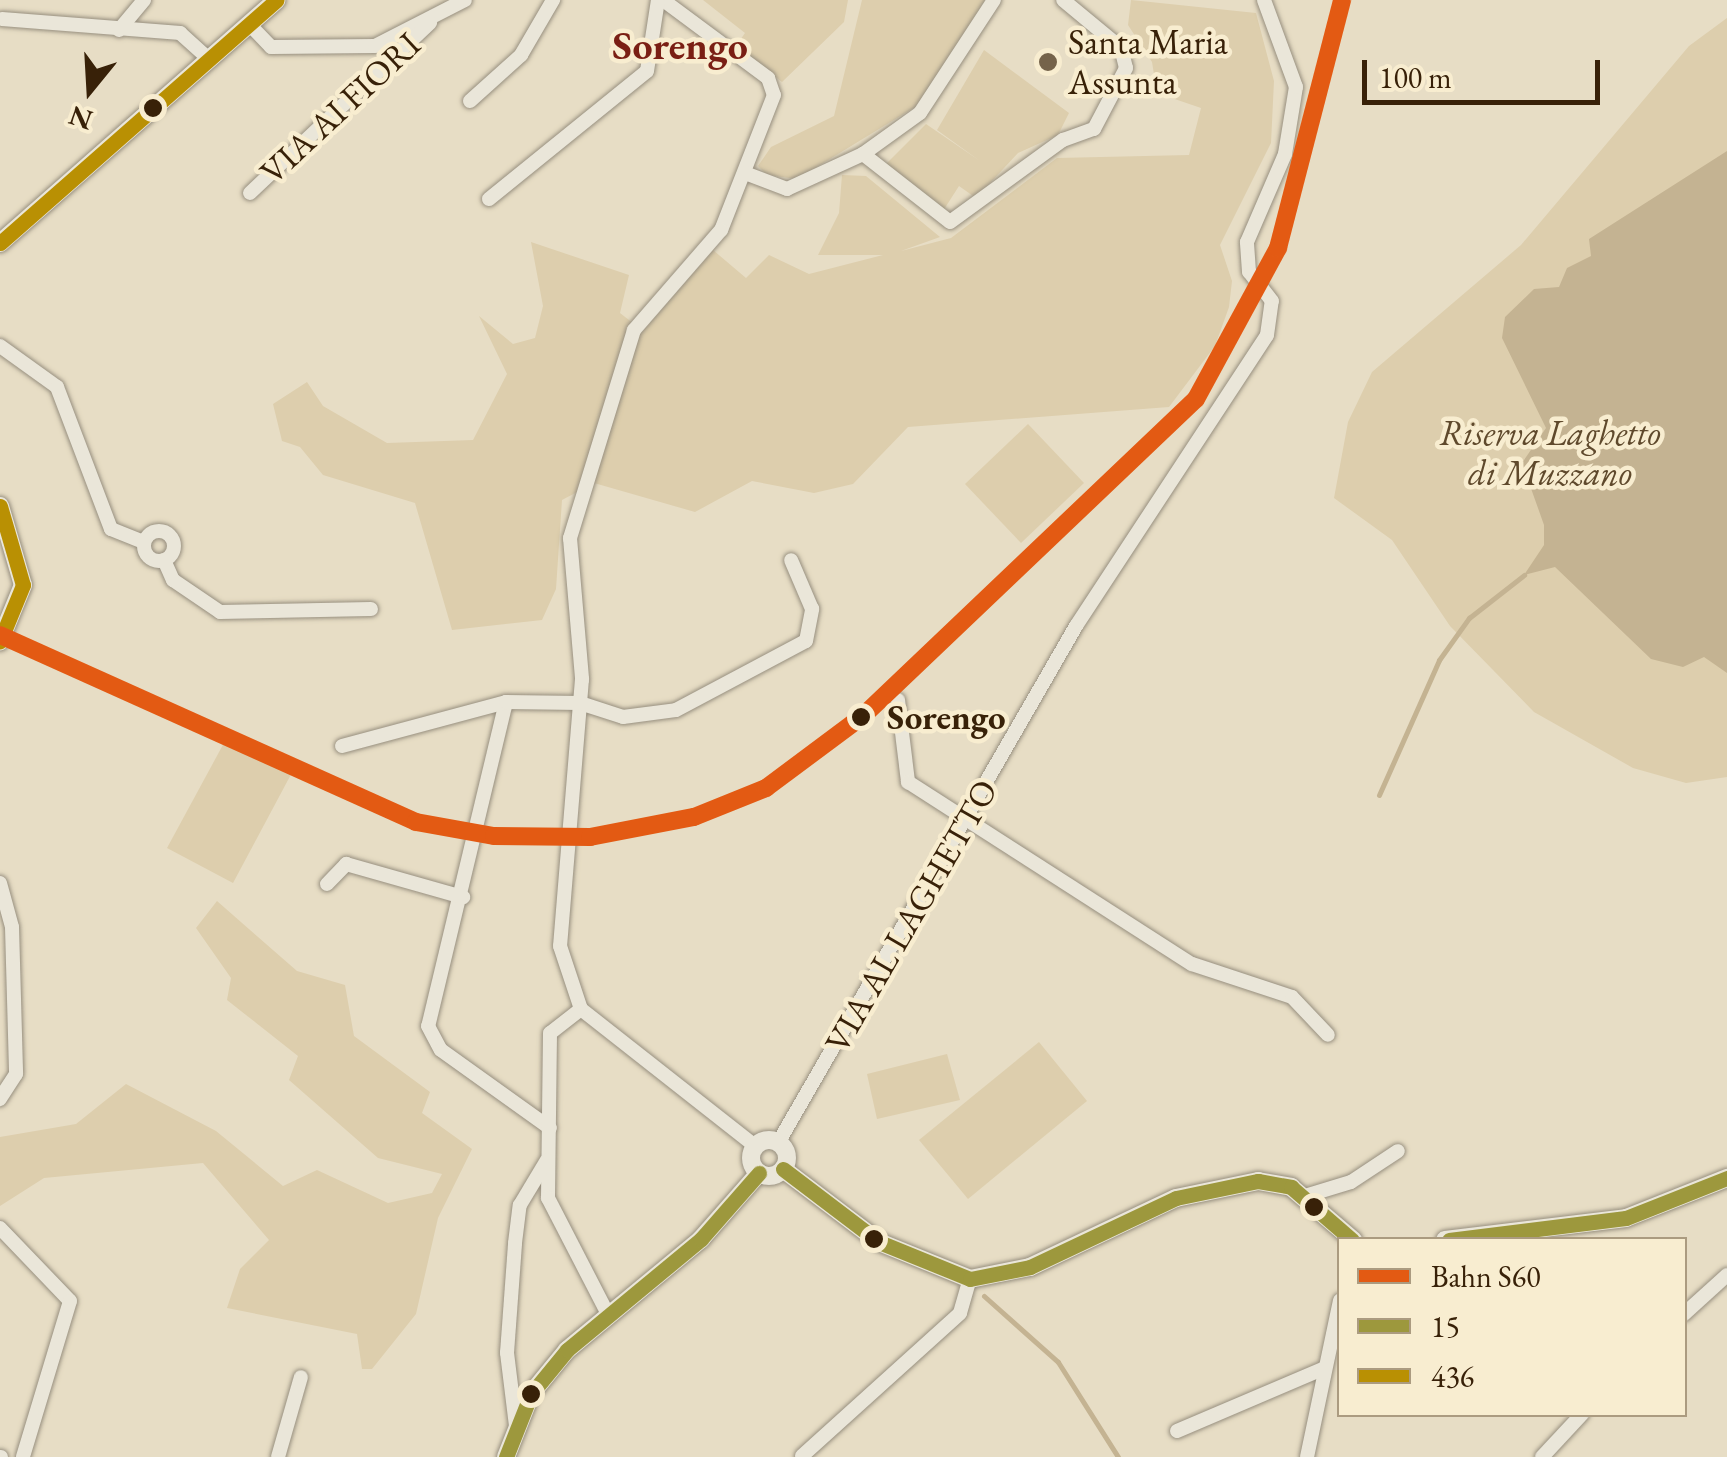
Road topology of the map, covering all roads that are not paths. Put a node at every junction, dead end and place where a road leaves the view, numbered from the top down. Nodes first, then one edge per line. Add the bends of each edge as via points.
1 (144, 0) edge
2 (277, 0) edge
3 (465, 0) edge
4 (553, 0) edge
5 (661, 0) edge
6 (994, 0) edge
7 (1063, 0) edge
8 (1264, 0) edge
9 (1, 18) edge
10 (430, 23) junction
11 (249, 24) junction
12 (119, 30) junction
13 (209, 59) junction
14 (470, 101) dead end
15 (863, 154) junction
16 (745, 173) junction
17 (250, 193) dead end
18 (489, 199) dead end
19 (0, 243) edge
20 (0, 346) edge
21 (0, 506) edge
22 (144, 542) junction
23 (164, 560) junction
24 (791, 560) dead end
25 (371, 609) dead end
26 (0, 641) edge
27 (898, 700) dead end
28 (506, 702) junction
29 (580, 703) junction
30 (342, 746) dead end
31 (972, 814) junction
32 (0, 883) edge
33 (326, 884) dead end
34 (463, 897) junction
35 (580, 1009) junction
36 (1328, 1035) dead end
37 (0, 1099) edge
38 (550, 1128) junction
39 (778, 1143) junction
40 (755, 1146) junction
41 (1398, 1151) dead end
42 (548, 1159) junction
43 (782, 1170) junction
44 (759, 1173) junction
45 (1727, 1178) edge
46 (1305, 1196) junction
47 (0, 1228) edge
48 (1350, 1237) edge
49 (1470, 1237) edge
50 (1727, 1275) edge
51 (970, 1278) junction
52 (1687, 1311) edge
53 (608, 1314) junction
54 (1337, 1314) edge
55 (1325, 1368) junction
56 (301, 1377) dead end
57 (1579, 1417) edge
58 (516, 1426) junction
59 (1177, 1430) dead end
60 (802, 1456) edge
61 (23, 1457) edge
62 (278, 1457) edge
63 (506, 1457) edge
64 (1307, 1457) edge
65 (1542, 1457) edge

1 - 12 street
2 - 11 street
3 - 10 street
4 - 14 street via 521,55
5 - 16 street via 773,84
5 - 18 street via 647,72
6 - 15 street via 920,114
7 - 15 street via 1121,48 1126,68 1094,129 1063,140 950,222
8 - 31 street, VIA AL LAGHETTO via 1296,69 1285,154 1246,260 1274,318 1076,626
9 - 12 street
10 - 11 street via 374,46 309,49 271,47
10 - 17 street, VIA AI FIORI
11 - 13 street
12 - 13 street via 191,36
13 - 19 street
15 - 16 street via 787,189
16 - 29 street via 721,230 627,346 570,538
20 - 22 street via 57,388 110,529
21 - 26 street via 23,584
22 - 23 street via 150,558
22 - 23 street via 154,532 168,534 174,547
23 - 25 street via 173,580 220,612
24 - 29 street via 814,620 796,651 648,717
27 - 31 street via 902,776
28 - 29 street
28 - 30 street
28 - 34 street
29 - 35 street via 560,946
31 - 36 street via 1192,964 1292,997
31 - 39 street, VIA AL LAGHETTO
32 - 37 street via 12,926 16,1074
33 - 34 street via 346,864
34 - 38 street via 431,1039
35 - 38 street via 550,1033
35 - 40 street
38 - 42 street
39 - 40 street
39 - 43 street
40 - 44 street
41 - 46 street via 1351,1182
42 - 53 street via 555,1224
42 - 58 street via 520,1205 511,1278 508,1394
43 - 44 street
43 - 51 street via 878,1242
44 - 53 street via 700,1239
45 - 49 street via 1626,1218
46 - 48 street
46 - 51 street via 1275,1182 1206,1189 1030,1267
47 - 61 street via 70,1301
50 - 52 street
51 - 60 street via 960,1313
53 - 58 street via 546,1374
54 - 55 street
55 - 59 street
55 - 64 street
56 - 62 street
57 - 65 street
58 - 63 street

